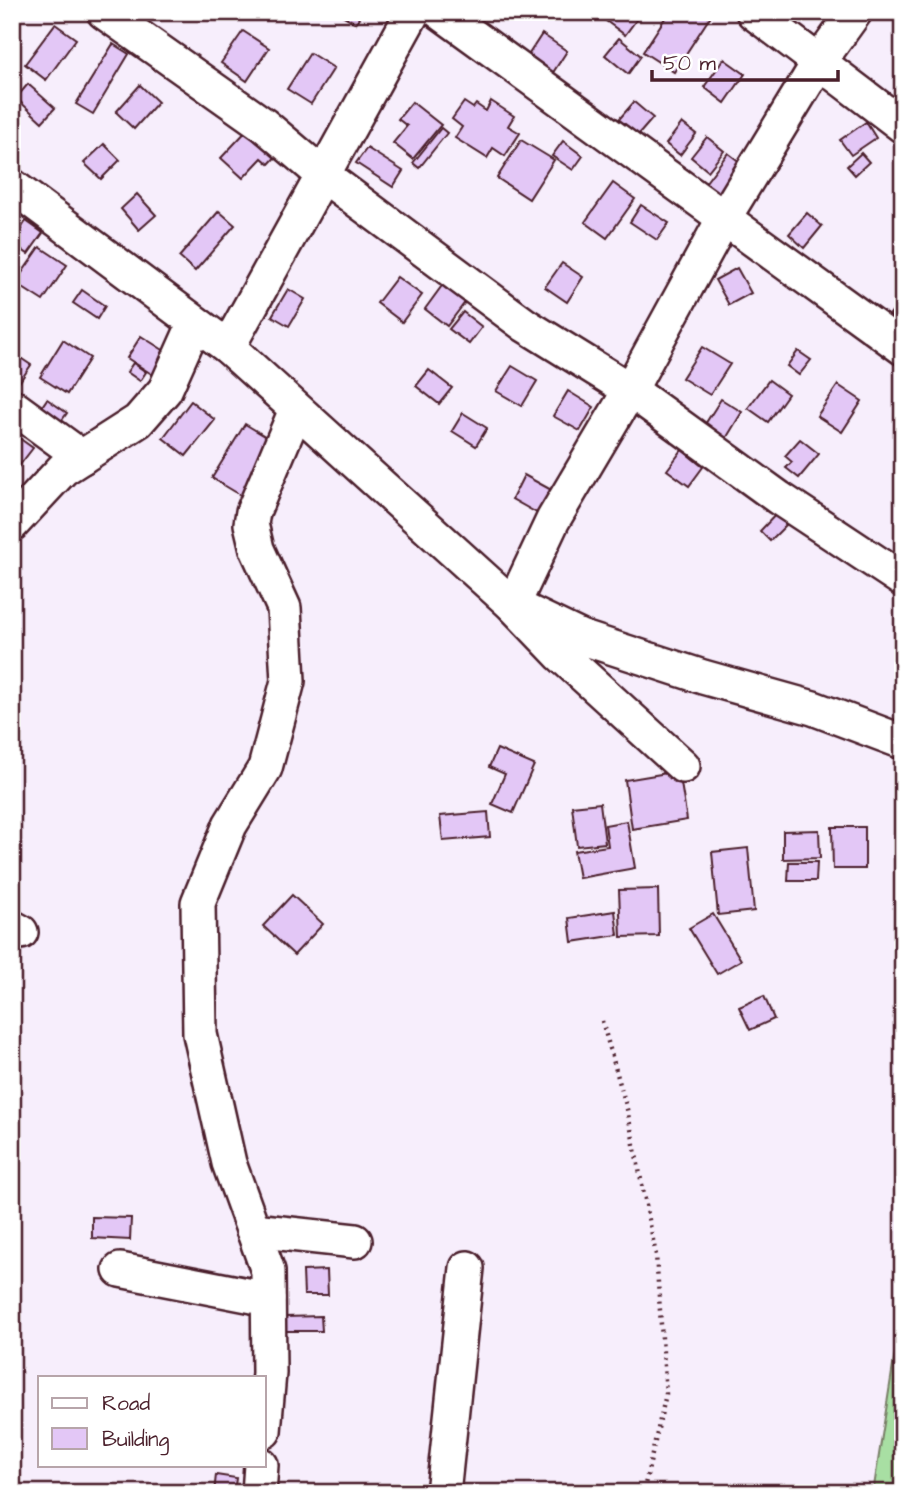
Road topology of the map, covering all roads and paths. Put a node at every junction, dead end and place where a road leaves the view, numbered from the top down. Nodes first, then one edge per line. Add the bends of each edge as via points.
1 (104, 12) edge
2 (413, 12) edge
3 (440, 12) edge
4 (753, 12) edge
5 (855, 12) edge
6 (819, 62) junction
7 (903, 126) edge
8 (323, 175) junction
9 (12, 186) edge
10 (724, 218) junction
11 (195, 323) junction
12 (228, 347) junction
13 (903, 348) edge
14 (630, 390) junction
15 (12, 406) edge
16 (296, 410) junction
17 (82, 457) junction
18 (16, 512) edge
19 (903, 580) edge
20 (513, 605) junction
21 (903, 742) edge
22 (682, 765) dead end
23 (602, 1021) dead end
24 (253, 1230) junction
25 (355, 1241) dead end
26 (467, 1268) dead end
27 (120, 1270) dead end
28 (268, 1299) junction
29 (266, 1408) edge
30 (261, 1466) edge
31 (259, 1493) edge
32 (443, 1493) edge
33 (643, 1493) edge

1 - 8 street via 264,125
2 - 8 street
3 - 10 street
4 - 6 street
5 - 6 street
6 - 7 street
6 - 10 street
8 - 12 street
8 - 14 street via 525,325
9 - 11 street
10 - 13 street
10 - 14 street
11 - 12 street
11 - 17 street via 156,401 138,421
12 - 16 street
14 - 19 street via 779,498
14 - 20 street via 553,520
15 - 17 street
16 - 20 street
16 - 24 street via 251,524 284,608 288,681 265,768 230,825 198,903 200,1034 229,1163
17 - 18 street
20 - 21 street via 580,636 813,708
20 - 22 street
23 - 33 path via 627,1109 656,1255 666,1394
24 - 25 street
24 - 28 street via 268,1271
26 - 32 street
27 - 28 street
28 - 29 street
30 - 31 street

